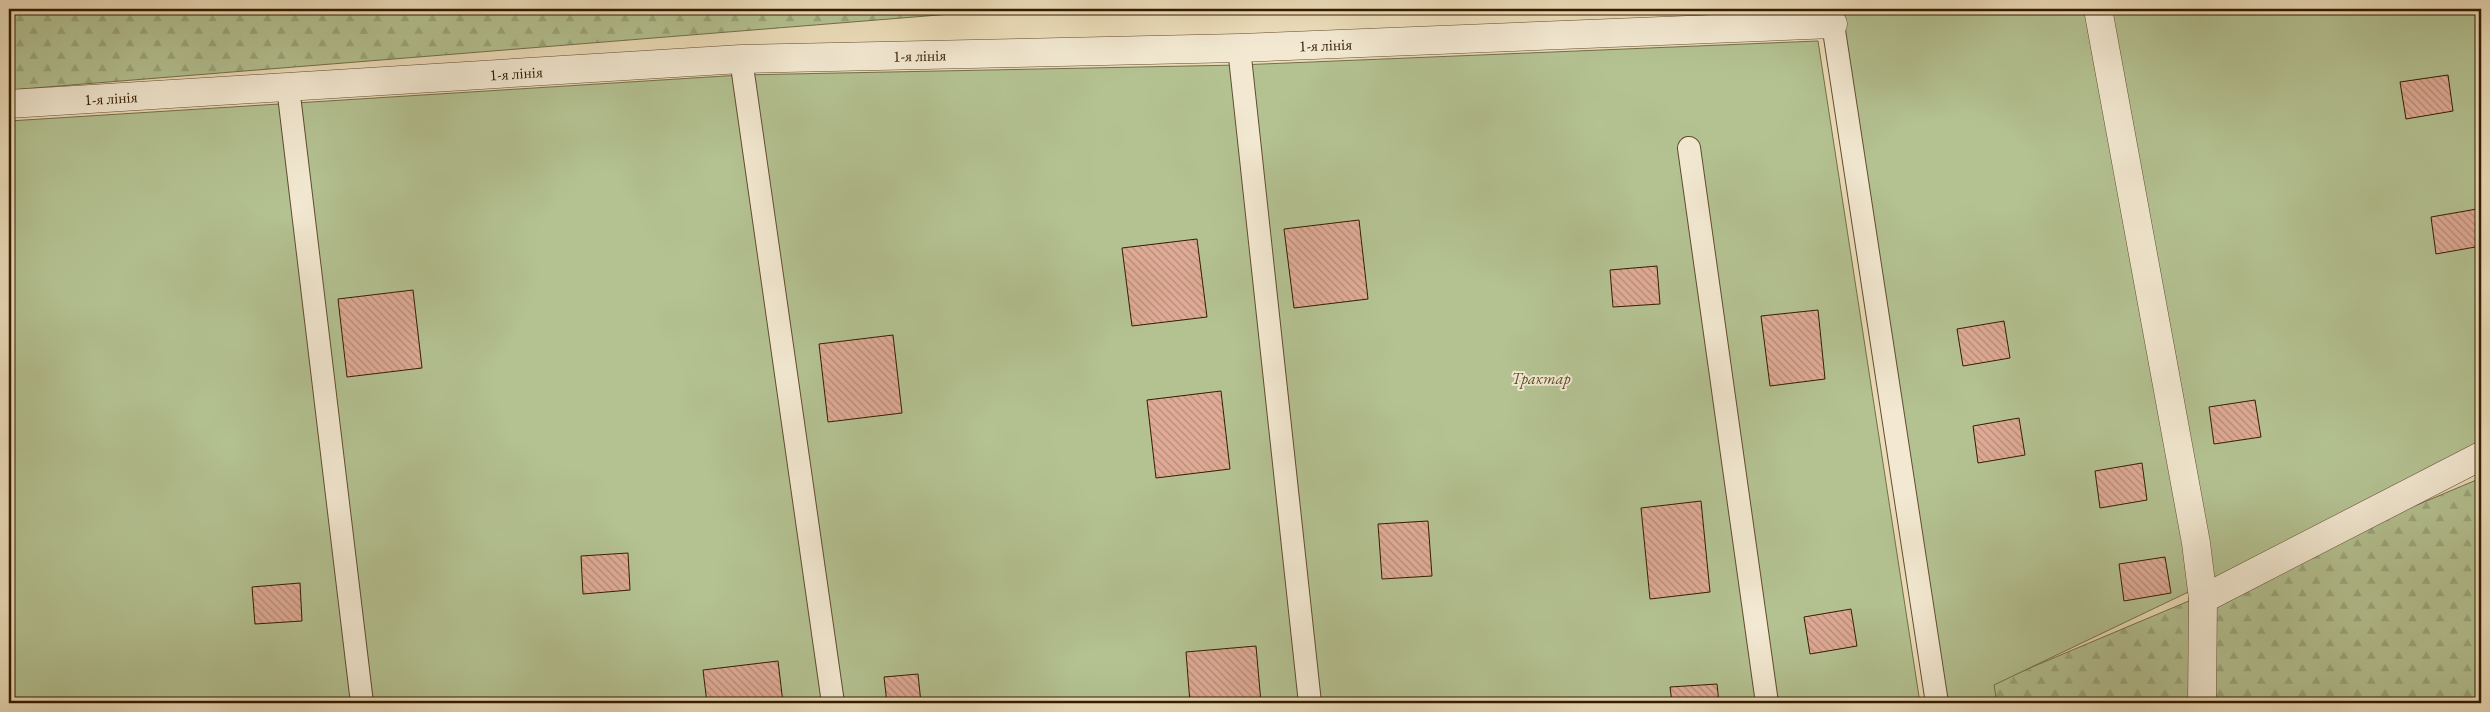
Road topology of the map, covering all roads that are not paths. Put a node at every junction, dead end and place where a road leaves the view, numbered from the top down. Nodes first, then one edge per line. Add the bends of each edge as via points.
1 (2098, 9) edge
2 (1833, 24) joint
3 (1239, 48) junction
4 (741, 59) junction
5 (288, 86) junction
6 (9, 104) edge
7 (1689, 148) dead end
8 (2481, 456) edge
9 (2203, 599) junction
10 (362, 703) edge
11 (833, 703) edge
12 (1310, 703) edge
13 (1767, 703) edge
14 (1937, 703) edge
15 (2202, 703) edge

1 - 9 street via 2196,543
2 - 3 street, 1-я лінія
2 - 14 lane
3 - 4 street, 1-я лінія
3 - 12 lane
4 - 5 street, 1-я лінія
4 - 11 lane
5 - 6 street, 1-я лінія
5 - 10 lane
7 - 13 lane
8 - 9 street
9 - 15 street

